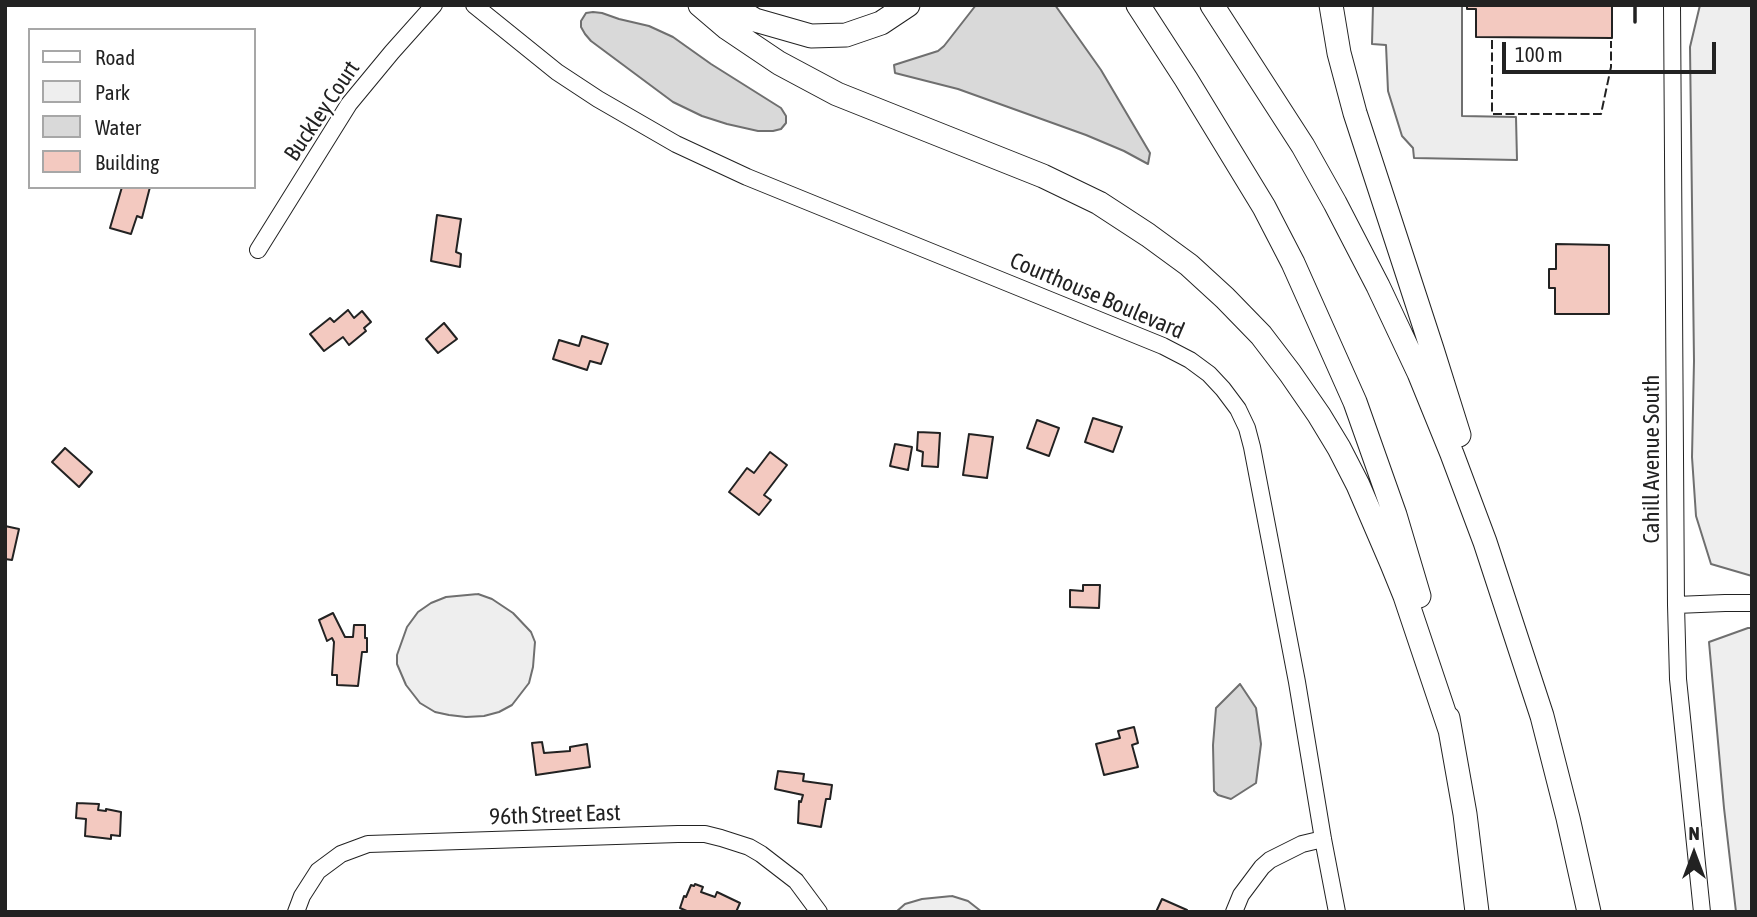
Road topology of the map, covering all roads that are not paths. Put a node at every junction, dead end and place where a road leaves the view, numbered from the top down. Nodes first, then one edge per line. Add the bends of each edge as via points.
1 (434, 5) edge
2 (474, 5) edge
3 (700, 5) edge
4 (730, 5) edge
5 (908, 5) edge
6 (1138, 5) edge
7 (1212, 5) edge
8 (1331, 5) edge
9 (1672, 5) edge
10 (258, 250) dead end
11 (1752, 603) edge
12 (1676, 605) junction
13 (1509, 613) junction
14 (1450, 730) junction
15 (1323, 839) junction
16 (296, 912) edge
17 (819, 912) edge
18 (1234, 912) edge
19 (1337, 912) edge
20 (1477, 912) edge
21 (1588, 912) edge
22 (1702, 912) edge

1 - 10 street, Buckley Court via 349,104
2 - 15 street, Courthouse Boulevard via 557,72 676,144 757,182 1163,346 1209,374 1238,409 1252,447
3 - 14 highway via 727,29 837,94 1099,203 1189,265 1224,298 1290,373 1352,472 1405,596
4 - 5 highway via 755,20 811,36 846,35 881,23
6 - 14 highway via 1264,207 1346,381 1395,515
7 - 13 highway via 1303,146 1378,286 1452,454
8 - 13 highway via 1354,113 1441,376
9 - 12 street, Cahill Avenue South
11 - 12 street
12 - 22 street, Cahill Avenue South via 1678,679
13 - 21 highway via 1542,716
14 - 20 highway
15 - 18 street via 1270,860 1241,895
15 - 19 street, Courthouse Boulevard
16 - 17 street, 96th Street East via 318,871 341,854 368,844 691,834 721,838 761,854 796,881

